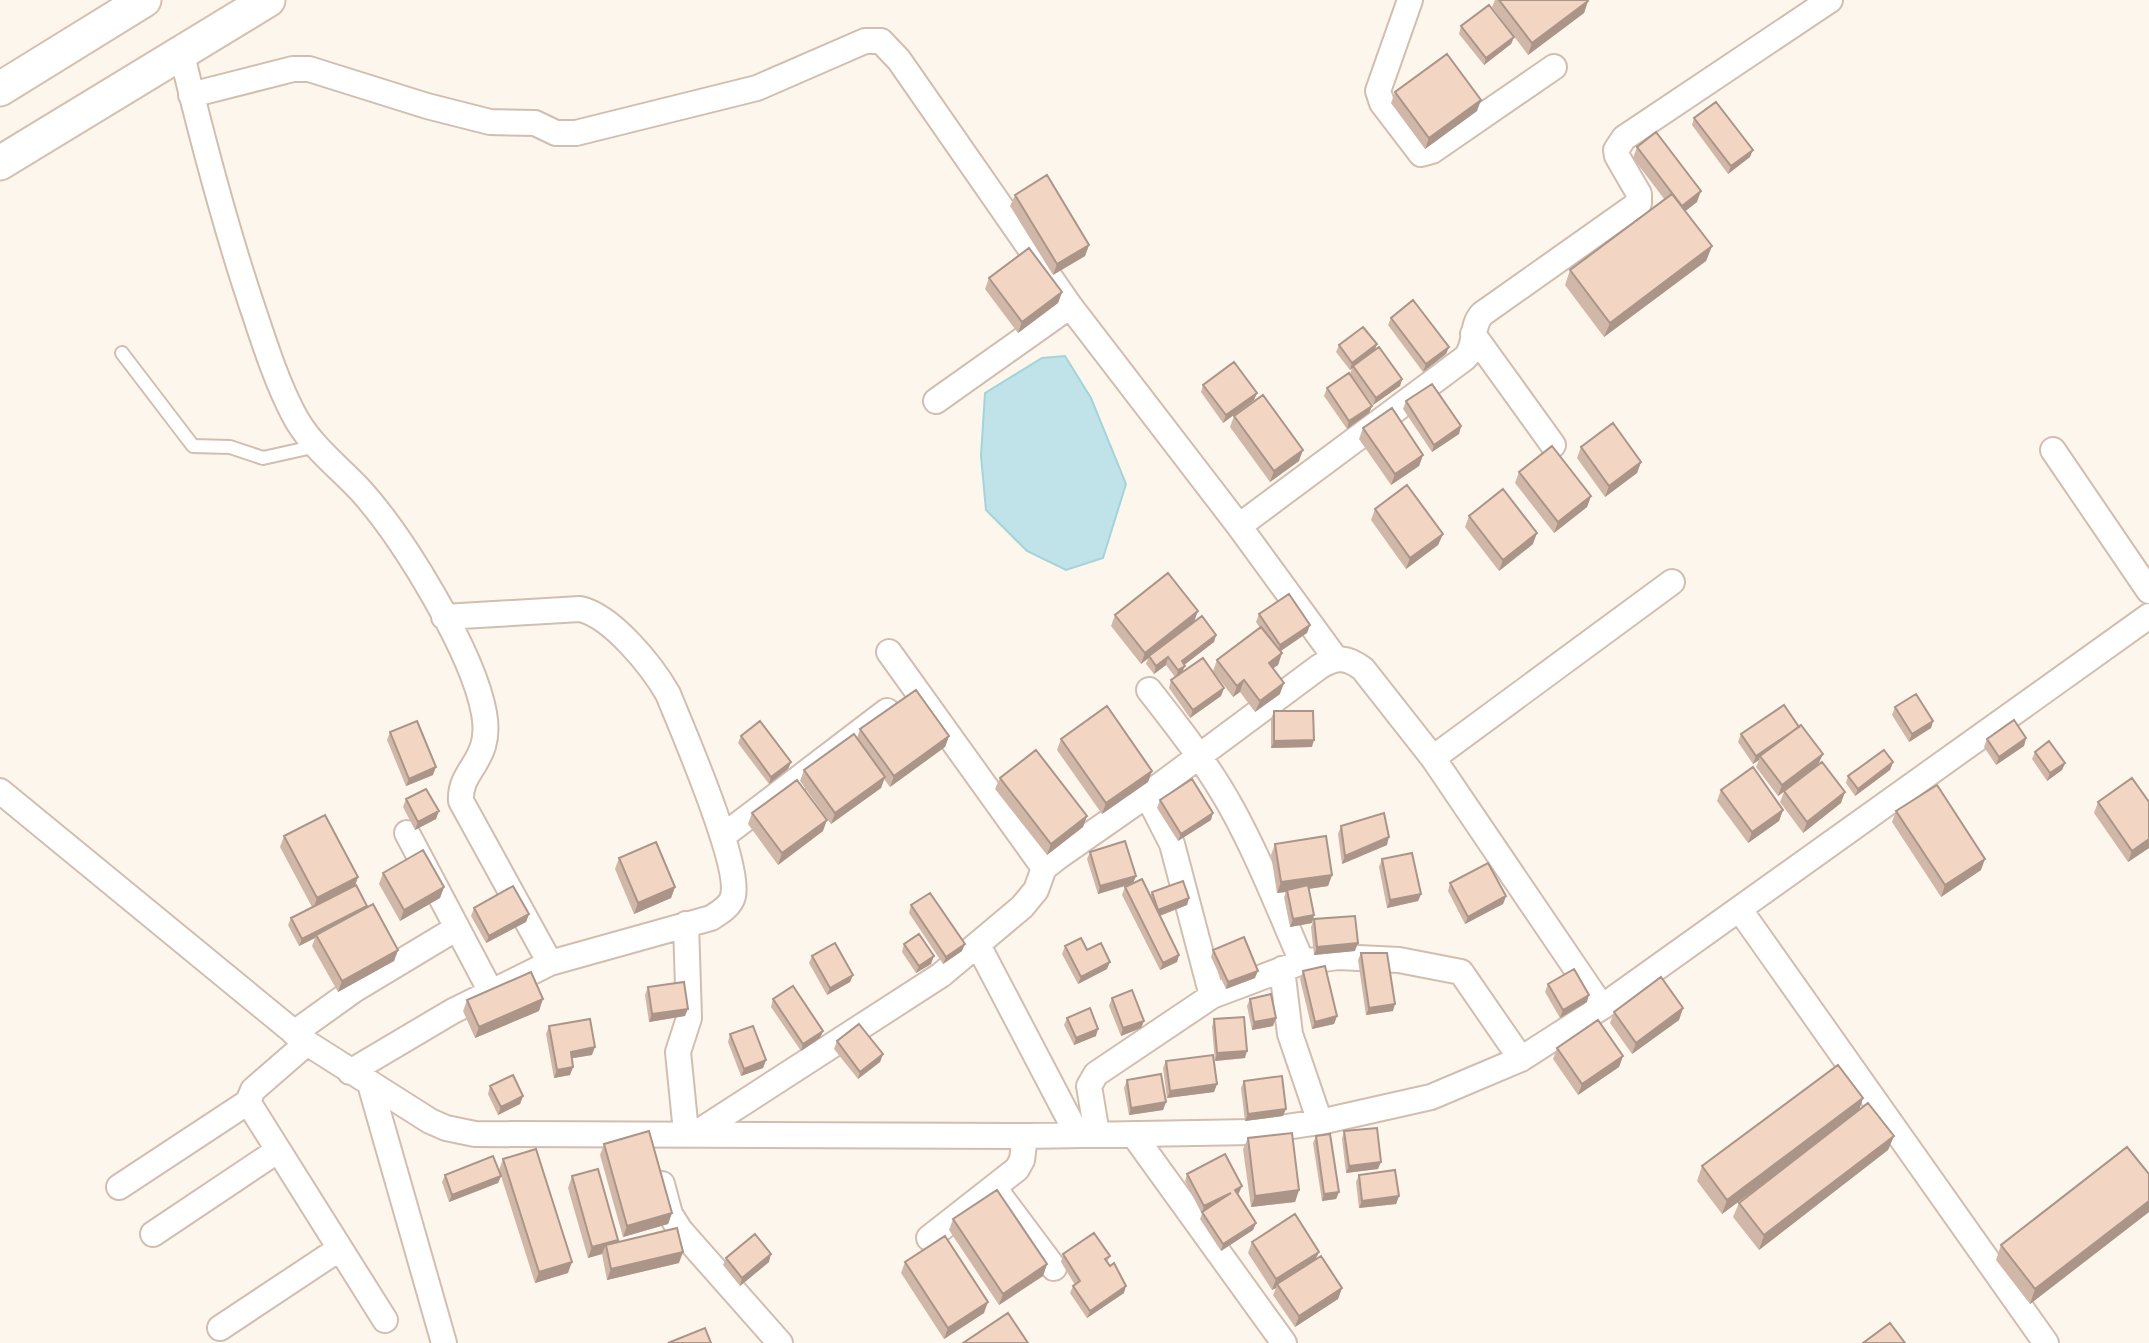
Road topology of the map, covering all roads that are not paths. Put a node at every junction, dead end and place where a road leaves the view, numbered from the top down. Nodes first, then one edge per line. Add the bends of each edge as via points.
1 (144, 0) edge
2 (268, 0) edge
3 (1410, 0) edge
4 (1830, 0) edge
5 (182, 55) junction
6 (1554, 67) dead end
7 (0, 89) edge
8 (191, 96) junction
9 (0, 163) edge
10 (1070, 306) junction
11 (1473, 334) junction
12 (122, 353) dead end
13 (936, 401) dead end
14 (1553, 444) edge
15 (317, 446) junction
16 (2053, 450) dead end
17 (1239, 526) junction
18 (1672, 582) dead end
19 (2149, 591) edge
20 (2149, 615) edge
21 (444, 617) junction
22 (889, 652) dead end
23 (1336, 659) junction
24 (917, 689) junction
25 (1149, 690) dead end
26 (1200, 756) junction
27 (1433, 758) junction
28 (1147, 795) junction
29 (5, 803) edge
30 (407, 833) dead end
31 (723, 836) junction
32 (1044, 868) junction
33 (1740, 910) junction
34 (687, 924) junction
35 (457, 928) junction
36 (978, 945) junction
37 (550, 963) junction
38 (1292, 966) junction
39 (491, 992) junction
40 (1212, 996) junction
41 (1602, 1007) junction
42 (300, 1038) junction
43 (1521, 1059) junction
44 (360, 1078) junction
45 (248, 1102) junction
46 (1320, 1122) junction
47 (692, 1132) junction
48 (647, 1133) junction
49 (1087, 1134) junction
50 (1133, 1134) junction
51 (1025, 1136) junction
52 (276, 1152) junction
53 (119, 1187) dead end
54 (995, 1189) junction
55 (153, 1234) dead end
56 (929, 1238) dead end
57 (339, 1249) junction
58 (1054, 1268) dead end
59 (385, 1320) dead end
60 (220, 1328) dead end
61 (443, 1343) edge
62 (780, 1343) edge
63 (1284, 1343) edge
64 (2046, 1343) edge

1 - 7 street
2 - 5 street
3 - 6 street via 1378,91 1421,154 1432,152
4 - 11 street via 1624,138 1617,156 1639,194 1639,203 1482,314
5 - 8 street
5 - 9 street
8 - 10 street via 293,69 309,69 490,122 535,123 556,133 576,133 757,88 874,40 889,47 899,60
8 - 15 street via 240,272 271,362 293,413
10 - 13 street
10 - 17 street
11 - 14 street
11 - 17 street via 1472,350 1465,358
12 - 15 lane via 193,446 230,447 263,458
15 - 21 street via 364,494
16 - 19 street
17 - 23 street
18 - 27 street
20 - 33 street
21 - 31 street via 580,609 606,622 658,676 668,694
21 - 37 street via 469,662 486,725 484,753 463,785 461,801
22 - 24 street
23 - 26 street
23 - 27 street via 1353,661 1363,669
24 - 31 street
24 - 32 street
25 - 26 street
26 - 28 street
26 - 38 street via 1245,832
27 - 41 street
28 - 32 street
28 - 40 street via 1172,844
29 - 42 street
30 - 35 street
31 - 34 street via 733,899 711,918
32 - 36 street via 1028,900
33 - 41 street
33 - 64 street
34 - 37 street
34 - 47 street via 689,1018 678,1052
35 - 39 street
35 - 42 street via 354,989
36 - 47 street via 925,986
36 - 49 street
37 - 39 street
38 - 40 street
38 - 43 street via 1338,957 1399,960 1461,972
38 - 46 street via 1290,1034
39 - 44 street
40 - 49 street via 1096,1074 1089,1086
41 - 43 street
42 - 44 street
42 - 45 street via 253,1090
43 - 46 street via 1432,1097
44 - 48 street via 430,1121 475,1134
44 - 61 street
45 - 52 street
45 - 53 street
46 - 50 street via 1252,1132
47 - 48 street
47 - 51 street
48 - 62 street via 670,1214 680,1230
49 - 50 street
49 - 51 street
50 - 63 street
51 - 54 street via 1022,1160
52 - 55 street
52 - 57 street
54 - 56 street
54 - 58 street
57 - 59 street
57 - 60 street

